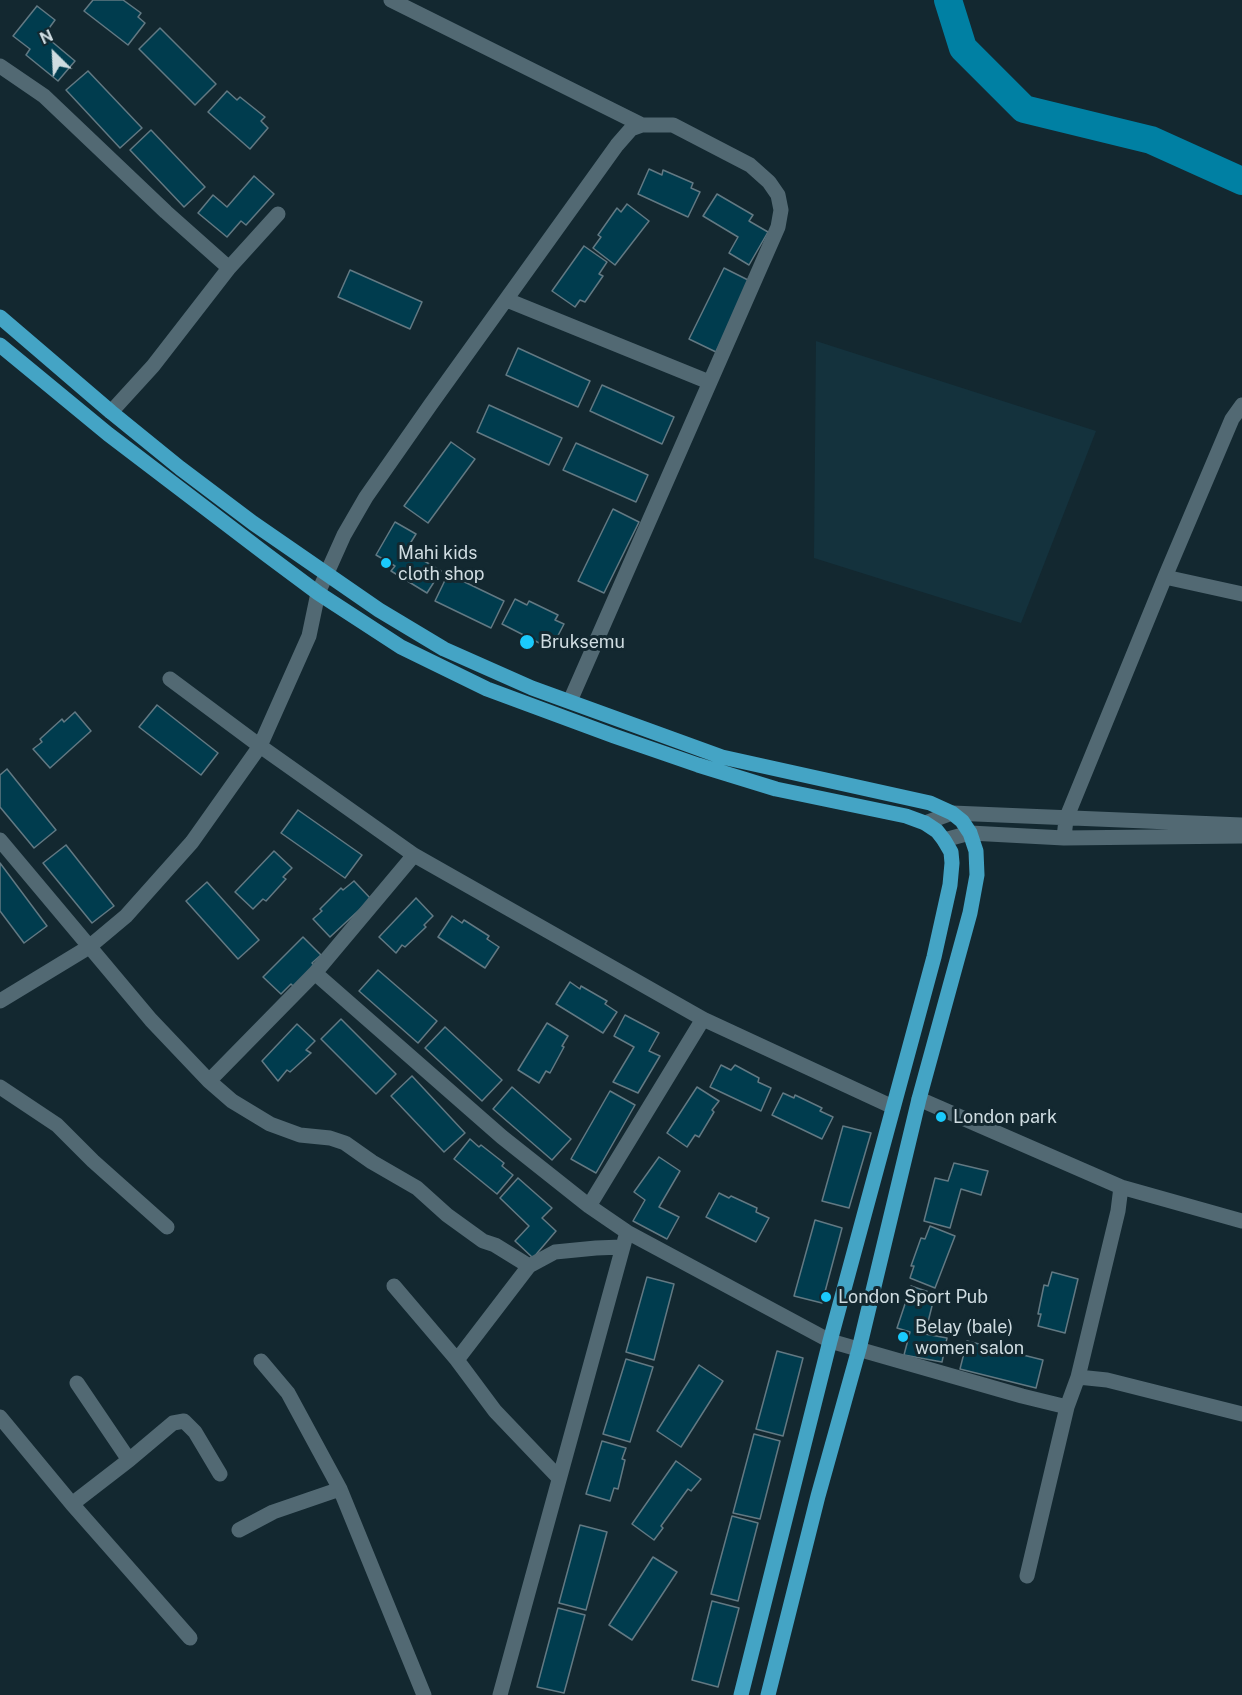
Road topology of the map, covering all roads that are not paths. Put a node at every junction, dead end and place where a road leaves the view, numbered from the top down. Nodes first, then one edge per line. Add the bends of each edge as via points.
1 (391, 0) edge
2 (0, 66) edge
3 (642, 124) junction
4 (278, 214) dead end
5 (229, 268) junction
6 (507, 300) junction
7 (0, 317) edge
8 (2, 349) edge
9 (710, 382) junction
10 (1242, 405) edge
11 (111, 412) junction
12 (326, 574) junction
13 (1165, 577) junction
14 (318, 593) junction
15 (1242, 594) edge
16 (170, 680) dead end
17 (570, 701) junction
18 (260, 746) junction
19 (952, 813) junction
20 (1066, 819) junction
21 (925, 823) junction
22 (1242, 825) edge
23 (970, 833) junction
24 (1242, 836) edge
25 (1064, 838) junction
26 (0, 840) edge
27 (945, 840) junction
28 (414, 855) junction
29 (89, 947) junction
30 (315, 973) junction
31 (0, 1001) edge
32 (703, 1019) junction
33 (209, 1081) junction
34 (0, 1087) edge
35 (919, 1098) junction
36 (893, 1107) junction
37 (1121, 1187) junction
38 (589, 1206) junction
39 (1242, 1221) edge
40 (167, 1227) dead end
41 (625, 1240) junction
42 (529, 1266) junction
43 (394, 1286) dead end
44 (830, 1341) junction
45 (859, 1349) junction
46 (457, 1360) junction
47 (261, 1361) dead end
48 (1078, 1377) junction
49 (77, 1383) dead end
50 (1067, 1407) junction
51 (1242, 1414) edge
52 (0, 1417) edge
53 (129, 1460) junction
54 (220, 1474) dead end
55 (559, 1478) junction
56 (340, 1490) junction
57 (72, 1504) junction
58 (239, 1530) dead end
59 (1027, 1576) dead end
60 (190, 1638) dead end
61 (424, 1695) edge
62 (500, 1695) edge
63 (741, 1695) edge
64 (768, 1695) edge

1 - 3 street
2 - 5 street via 44,96
3 - 6 street via 631,129 617,145
3 - 9 street via 673,125 750,165 778,195 778,227
4 - 5 street
5 - 11 street via 153,366
6 - 9 street
6 - 12 street via 366,497
7 - 11 main road
8 - 14 main road
9 - 17 street
10 - 13 street via 1232,419
11 - 12 main road via 225,502
12 - 14 street
12 - 17 main road via 444,649
13 - 15 street
13 - 20 street
14 - 18 street via 309,636
14 - 21 main road via 401,647 487,689 776,789
16 - 18 street
17 - 19 main road via 722,757 930,803
18 - 28 street
18 - 29 street via 192,842 126,916
19 - 20 street
19 - 21 street
19 - 23 main road
20 - 22 street
20 - 25 street
21 - 27 main road
23 - 25 street
23 - 27 street
23 - 35 main road via 976,875 971,903
24 - 25 street
26 - 29 street
27 - 36 main road via 951,852 950,885
28 - 30 street
28 - 32 street
29 - 31 street
29 - 33 street
30 - 33 street
30 - 38 street via 502,1137
32 - 36 street
32 - 38 street
33 - 42 street via 232,1101 270,1124 300,1135 345,1143 417,1188 483,1241
34 - 40 street via 57,1125
35 - 37 street
35 - 45 main road
36 - 44 main road
37 - 39 street
37 - 48 street
38 - 41 street
41 - 42 street via 555,1252
41 - 44 street
41 - 55 street
42 - 46 street
43 - 46 street
44 - 45 street
44 - 63 main road
45 - 50 street
45 - 64 main road
46 - 55 street via 495,1411
47 - 56 street via 288,1393
48 - 50 street
48 - 51 street via 1107,1380
49 - 53 street
50 - 59 street
52 - 57 street
53 - 54 street via 173,1423 184,1420
53 - 57 street
55 - 62 street
56 - 58 street via 273,1512
56 - 61 street
57 - 60 street

